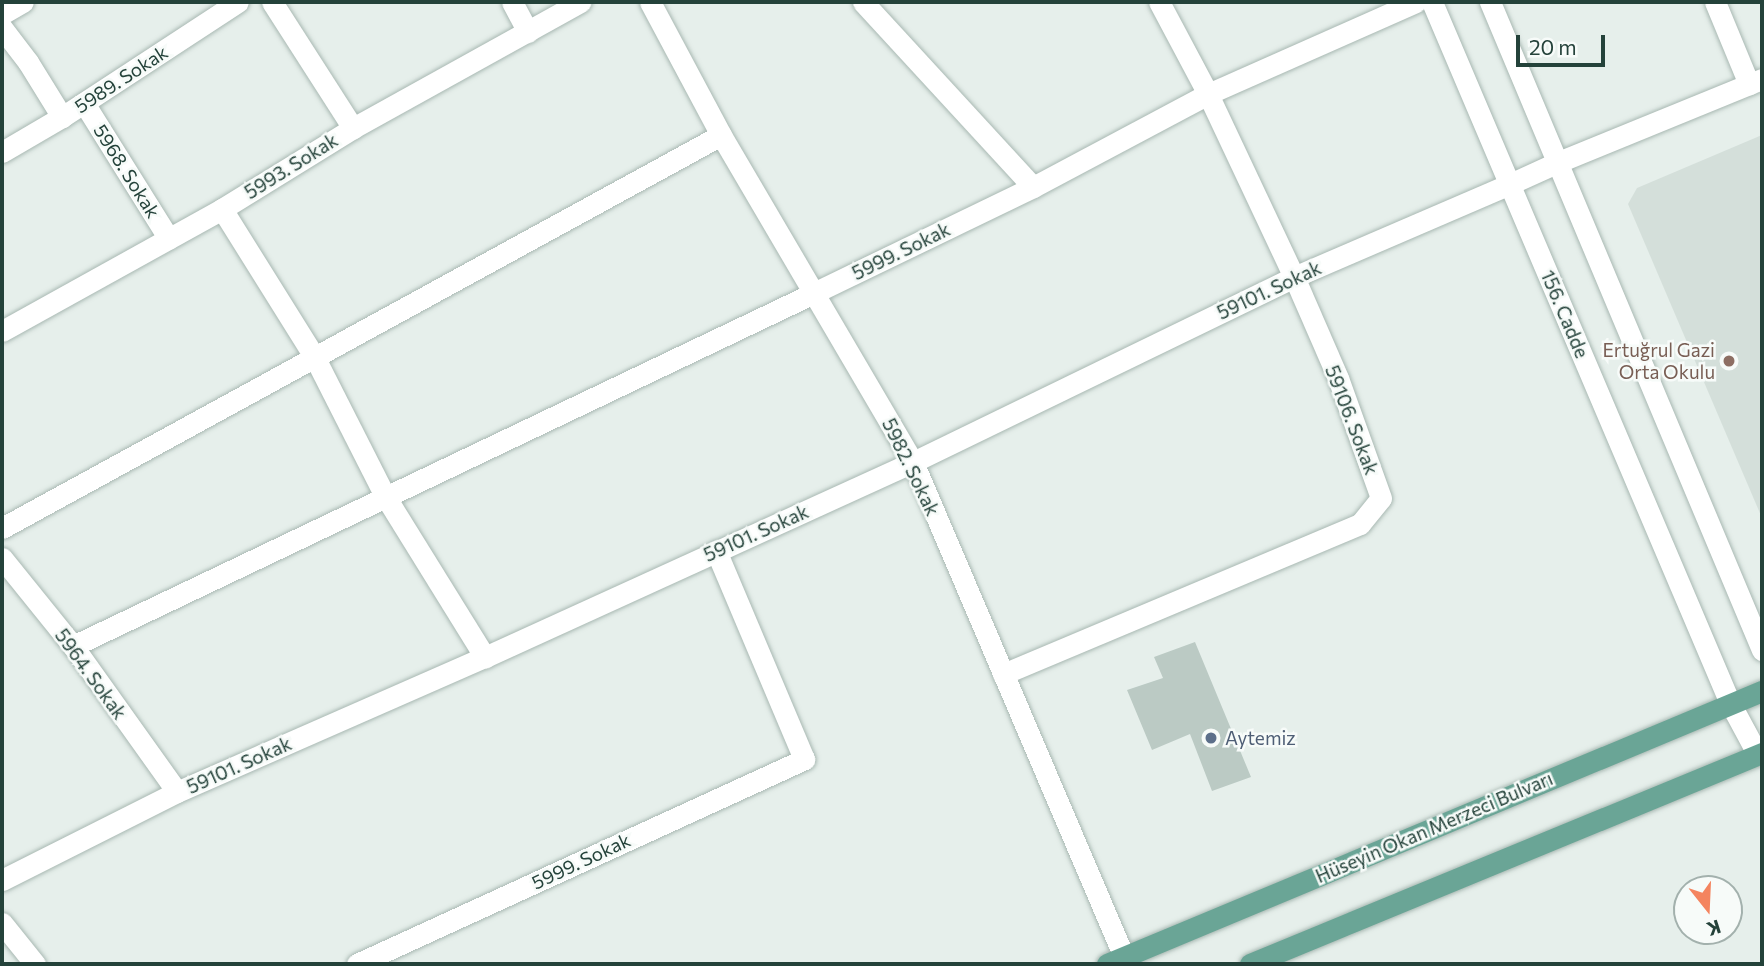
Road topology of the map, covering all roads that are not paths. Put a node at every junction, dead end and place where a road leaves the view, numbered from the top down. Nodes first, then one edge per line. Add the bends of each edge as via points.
1 (23, 2) edge
2 (238, 2) edge
3 (272, 2) edge
4 (512, 2) edge
5 (580, 2) edge
6 (650, 2) edge
7 (863, 2) edge
8 (1159, 2) edge
9 (1416, 2) edge
10 (1432, 2) edge
11 (1490, 2) edge
12 (1715, 2) edge
13 (2, 14) edge
14 (2, 28) edge
15 (528, 32) junction
16 (1756, 82) edge
17 (1208, 94) junction
18 (84, 103) junction
19 (62, 117) junction
20 (353, 128) junction
21 (721, 135) junction
22 (2, 152) edge
23 (1556, 163) junction
24 (1510, 184) junction
25 (1033, 187) junction
26 (222, 209) junction
27 (169, 239) junction
28 (1294, 277) junction
29 (816, 292) junction
30 (2, 331) edge
31 (314, 356) junction
32 (913, 462) junction
33 (384, 496) junction
34 (2, 528) edge
35 (716, 551) junction
36 (2, 558) edge
37 (73, 646) junction
38 (1762, 650) edge
39 (485, 657) junction
40 (1003, 674) junction
41 (1762, 691) edge
42 (1730, 704) junction
43 (1761, 758) edge
44 (177, 792) junction
45 (2, 880) edge
46 (2, 923) edge
47 (1115, 961) edge
48 (35, 964) edge
49 (357, 964) edge
50 (1250, 964) edge

1 - 13 street
2 - 18 street, 5989. Sokak
3 - 20 street
4 - 15 street
5 - 15 street, 5993. Sokak
6 - 21 street, 5982. Sokak
7 - 25 street
8 - 17 street, 59106. Sokak
9 - 17 street, 5999. Sokak
10 - 24 street, 156. Cadde
11 - 23 street
12 - 16 street
14 - 19 street
15 - 20 street, 5993. Sokak
16 - 23 street, 59101. Sokak
17 - 25 street, 5999. Sokak
17 - 28 street, 59106. Sokak
18 - 19 street, 5989. Sokak
18 - 27 street, 5968. Sokak
19 - 22 street, 5989. Sokak
20 - 26 street, 5993. Sokak
21 - 29 street, 5982. Sokak
21 - 31 street
23 - 24 street, 59101. Sokak
23 - 38 street
24 - 28 street, 59101. Sokak
24 - 42 street, 156. Cadde
25 - 29 street, 5999. Sokak
26 - 27 street, 5993. Sokak
26 - 31 street
27 - 30 street, 5993. Sokak
28 - 32 street, 59101. Sokak
28 - 40 street, 59106. Sokak via 1338,378 1381,498 1360,524
29 - 32 street, 5982. Sokak
29 - 33 street, 5999. Sokak
31 - 33 street
31 - 34 street
32 - 35 street, 59101. Sokak
32 - 40 street, 5982. Sokak
33 - 37 street, 5999. Sokak
33 - 39 street
35 - 39 street, 59101. Sokak
35 - 49 street, 5999. Sokak via 804,759
36 - 37 street, 5964. Sokak
37 - 44 street, 5964. Sokak
39 - 44 street, 59101. Sokak
40 - 47 street, 5982. Sokak
41 - 42 main road, Hüseyin Okan Merzeci Bulvarı
42 - 43 street, 156. Cadde
42 - 47 main road, Hüseyin Okan Merzeci Bulvarı
43 - 50 main road
44 - 45 street, 59101. Sokak
46 - 48 street

